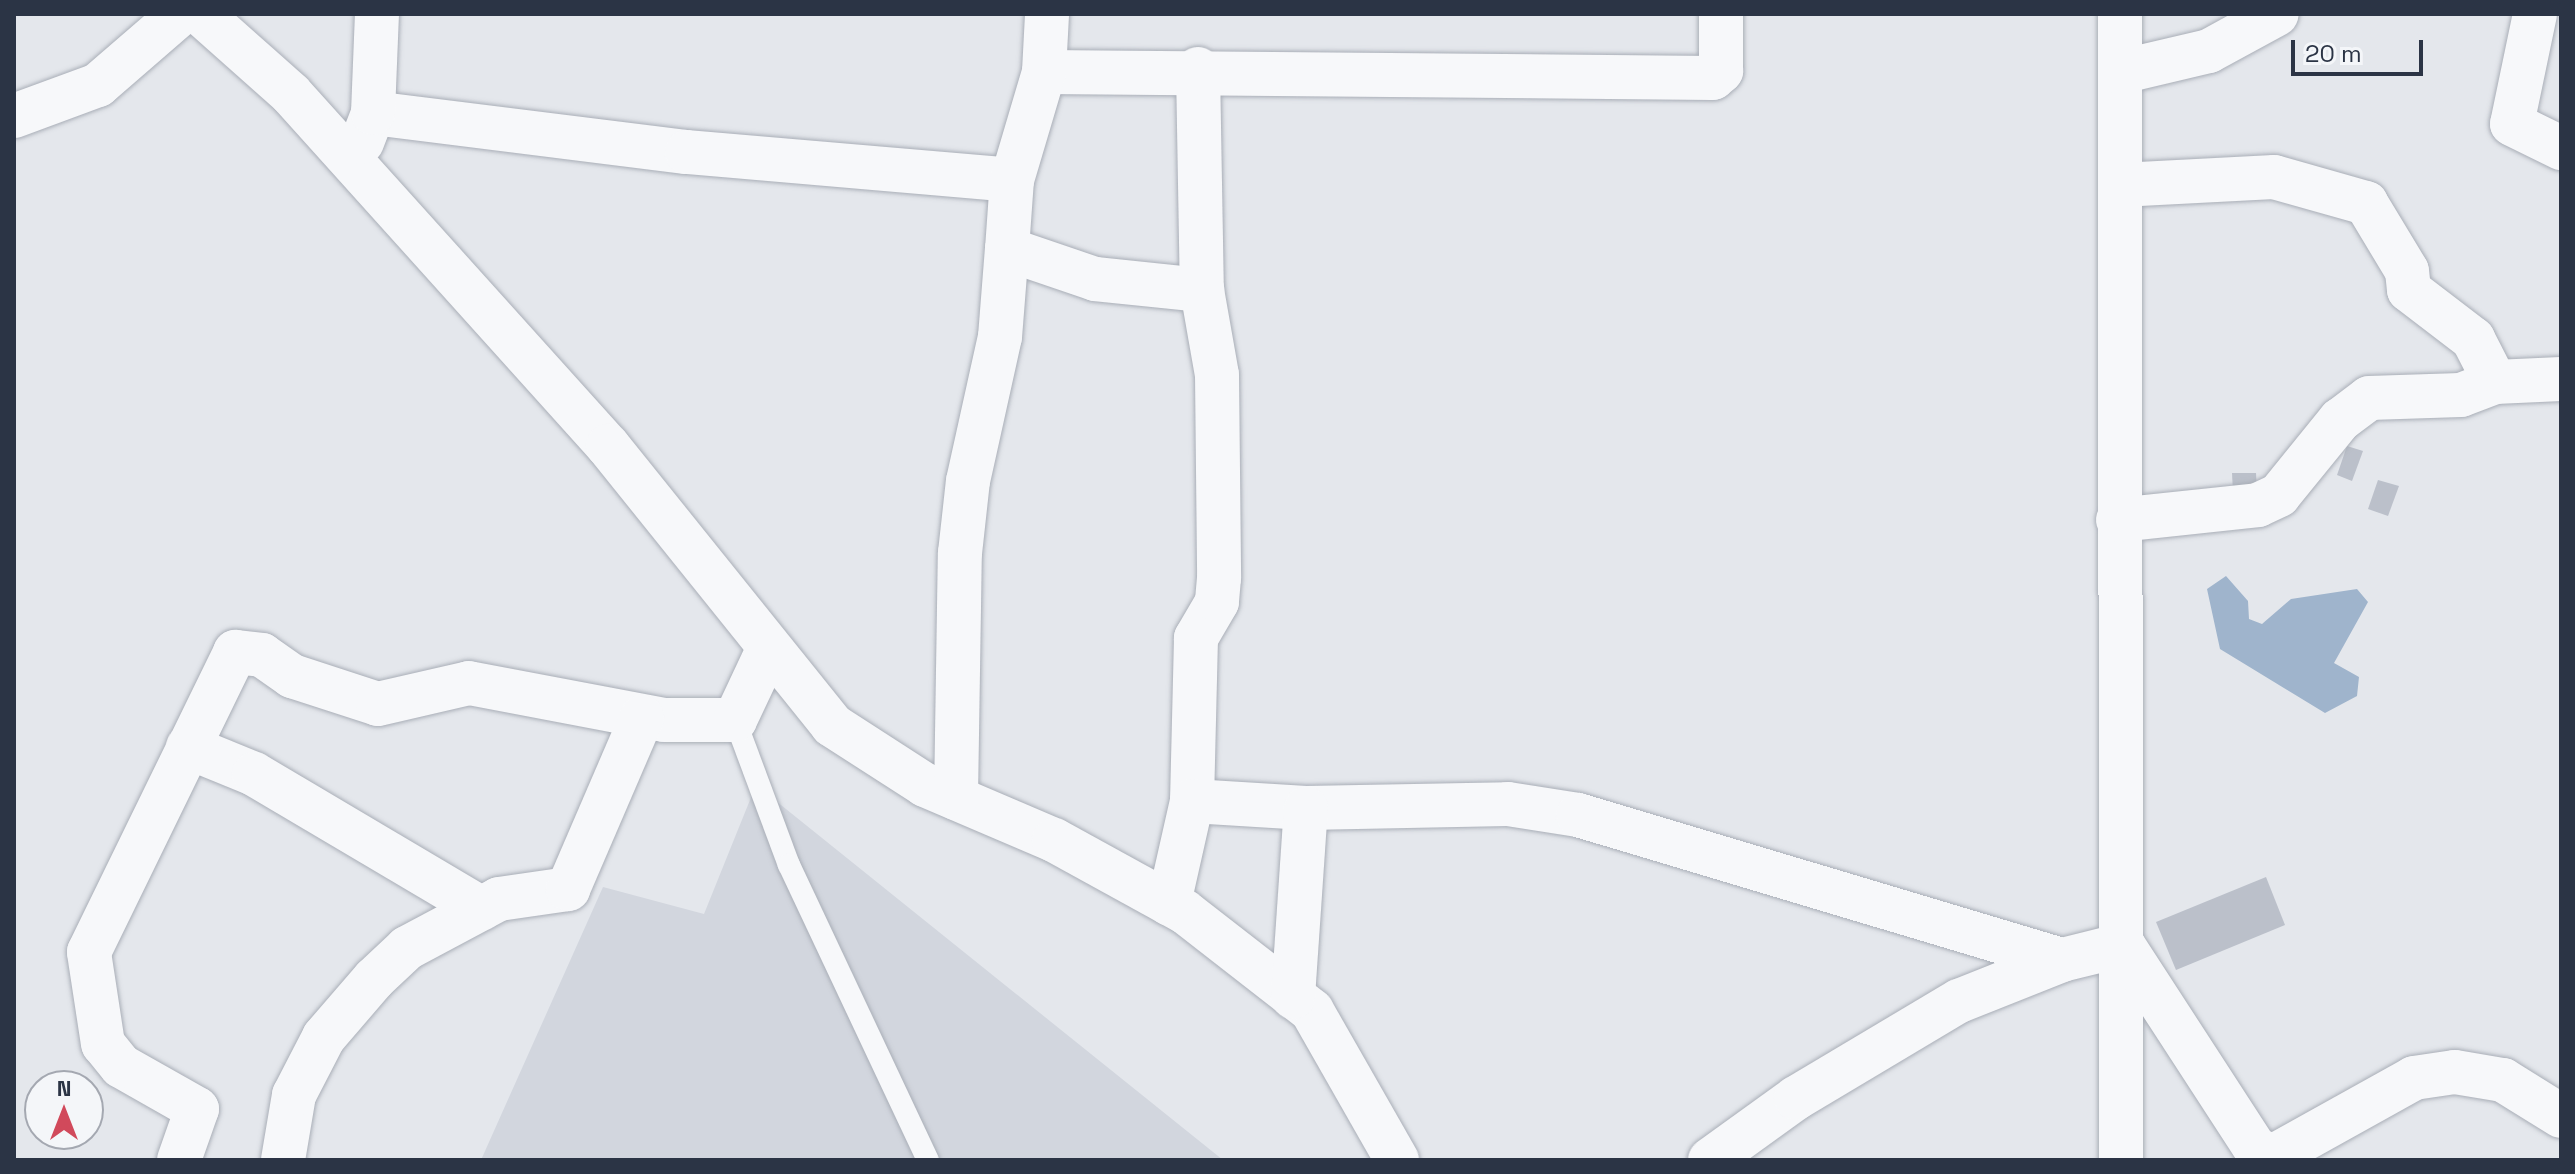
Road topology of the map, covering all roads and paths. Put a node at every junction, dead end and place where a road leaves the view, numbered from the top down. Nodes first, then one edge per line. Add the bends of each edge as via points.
1 (180, 14) edge
2 (201, 14) edge
3 (377, 14) edge
4 (1047, 14) edge
5 (1721, 14) edge
6 (2120, 14) edge
7 (2277, 14) edge
8 (2535, 14) edge
9 (1198, 69) junction
10 (1044, 72) junction
11 (2120, 72) junction
12 (373, 113) junction
13 (14, 116) edge
14 (2561, 148) edge
15 (354, 163) junction
16 (1012, 180) junction
17 (2120, 185) junction
18 (1007, 249) junction
19 (1202, 290) junction
20 (2561, 379) edge
21 (2495, 382) junction
22 (2118, 520) junction
23 (767, 652) junction
24 (642, 717) junction
25 (735, 720) junction
26 (188, 747) junction
27 (956, 798) junction
28 (1192, 801) junction
29 (1306, 808) junction
30 (1169, 903) junction
31 (481, 908) junction
32 (2123, 945) junction
33 (2062, 960) junction
34 (1293, 997) junction
35 (2561, 1116) edge
36 (179, 1160) edge
37 (283, 1160) edge
38 (928, 1160) edge
39 (1397, 1160) edge
40 (1710, 1160) edge
41 (2121, 1160) edge

1 - 13 street via 98,85
2 - 15 street
3 - 12 street
4 - 10 street
5 - 9 street via 1721,71 1713,78
6 - 11 street
7 - 11 street via 2220,47
8 - 14 street via 2512,124
9 - 10 street
9 - 19 street
10 - 16 street
11 - 17 street
12 - 15 street
12 - 16 street via 687,152
15 - 23 street via 608,446
16 - 18 street
17 - 21 street via 2274,177 2366,203 2407,271 2409,290 2473,339
17 - 22 street
18 - 19 street via 1095,279
18 - 27 street via 1000,337 968,481 960,553
19 - 28 street via 1217,375 1219,578 1217,602 1196,638
20 - 21 street
21 - 22 street via 2461,395 2369,398 2340,420 2279,495 2258,505
22 - 32 street
23 - 25 street
23 - 27 street via 842,733
24 - 25 street
24 - 26 street via 469,683 378,704 292,676 250,650 235,652 224,666
24 - 31 street via 568,889
25 - 38 lane via 789,865
26 - 31 street via 254,774
26 - 36 street via 89,952 87,975 103,1044 121,1066 197,1109
27 - 30 street via 1054,840
28 - 29 street
28 - 30 street
29 - 33 street via 1508,804 1578,815
29 - 34 street
30 - 34 street
31 - 37 street via 407,948 324,1037 294,1095
32 - 33 street
32 - 35 street via 2256,1150 2274,1156 2414,1078 2455,1072 2503,1080
32 - 41 street
33 - 40 street via 1959,1001 1796,1098
34 - 39 street via 1312,1011

